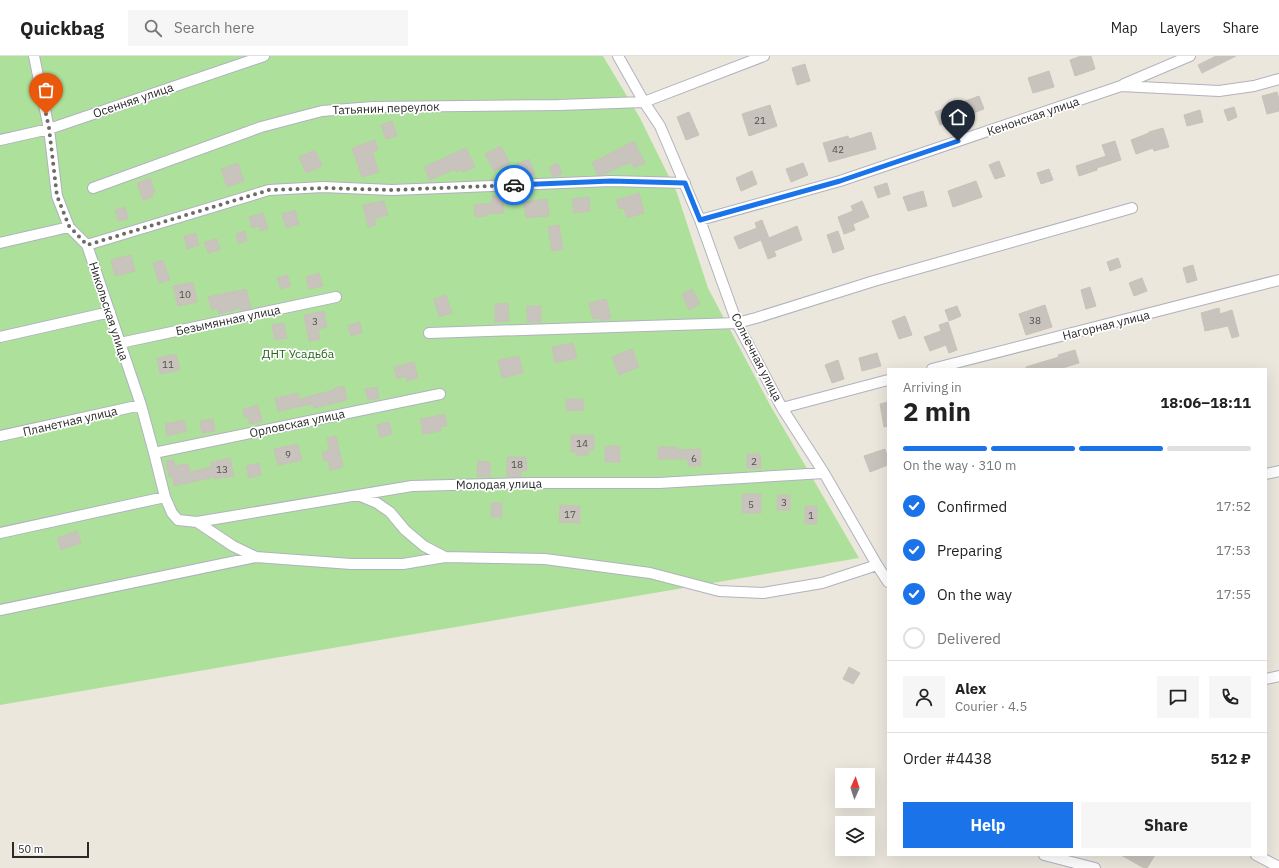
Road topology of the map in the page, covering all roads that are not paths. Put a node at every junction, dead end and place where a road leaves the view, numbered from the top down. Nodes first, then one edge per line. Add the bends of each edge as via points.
1 (34, 56) edge
2 (264, 56) edge
3 (618, 56) edge
4 (764, 56) edge
5 (1190, 56) edge
6 (1279, 79) edge
7 (1121, 86) junction
8 (644, 102) junction
9 (49, 128) junction
10 (0, 140) edge
11 (685, 183) junction
12 (93, 188) dead end
13 (1132, 208) dead end
14 (700, 220) junction
15 (69, 226) junction
16 (0, 243) edge
17 (87, 245) junction
18 (1279, 280) edge
19 (336, 297) dead end
20 (110, 312) junction
21 (737, 323) junction
22 (429, 333) dead end
23 (0, 337) edge
24 (120, 343) junction
25 (936, 368) edge
26 (887, 380) edge
27 (440, 394) dead end
28 (141, 405) junction
29 (782, 408) junction
30 (0, 436) edge
31 (154, 452) junction
32 (1279, 471) edge
33 (824, 473) junction
34 (1267, 474) edge
35 (358, 495) junction
36 (165, 497) junction
37 (178, 520) joint
38 (197, 522) junction
39 (0, 533) edge
40 (256, 557) junction
41 (445, 558) junction
42 (877, 565) junction
43 (887, 580) edge
44 (0, 610) edge
45 (1279, 676) edge
46 (1267, 679) edge
47 (1048, 856) edge
48 (1258, 856) edge
49 (1279, 867) edge
50 (1095, 868) edge

1 - 9 street, Никольская улица
2 - 9 street, Осенняя улица
3 - 8 street, Солнечная улица
4 - 8 street, Татьянин переулок
5 - 7 street
6 - 7 street, Кенонская улица via 1219,91
7 - 14 street, Кенонская улица via 840,181
8 - 11 street, Солнечная улица via 660,126
8 - 12 street, Татьянин переулок via 559,106 373,107 322,111 261,127
9 - 10 street, Осенняя улица
9 - 15 street, Никольская улица via 57,196
11 - 14 street, Солнечная улица
11 - 17 street via 611,181 392,190 269,190
13 - 21 street
14 - 21 street, Солнечная улица
15 - 16 street
15 - 17 street, Никольская улица
17 - 20 street, Никольская улица
18 - 25 street, Нагорная улица
19 - 24 street, Безымянная улица
20 - 23 street
20 - 24 street, Никольская улица
21 - 22 street
21 - 29 street, Солнечная улица
24 - 28 street, Никольская улица
26 - 29 street
27 - 31 street, Орловская улица
28 - 30 street, Планетная улица
28 - 31 street, Никольская улица
29 - 33 street, Солнечная улица
31 - 36 street, Никольская улица
32 - 34 street
33 - 35 street, Молодая улица via 659,483 412,486
33 - 42 street, Солнечная улица
35 - 38 street, Молодая улица
35 - 41 street via 390,512 405,530 424,546
36 - 37 street, Никольская улица
36 - 39 street
37 - 38 street, Молодая улица
38 - 40 street via 233,546
40 - 41 street via 351,564 403,564
40 - 44 street
41 - 42 street via 545,559 650,573 719,591 763,593 822,583
42 - 43 street, Солнечная улица
45 - 46 street
47 - 50 street
48 - 49 street

